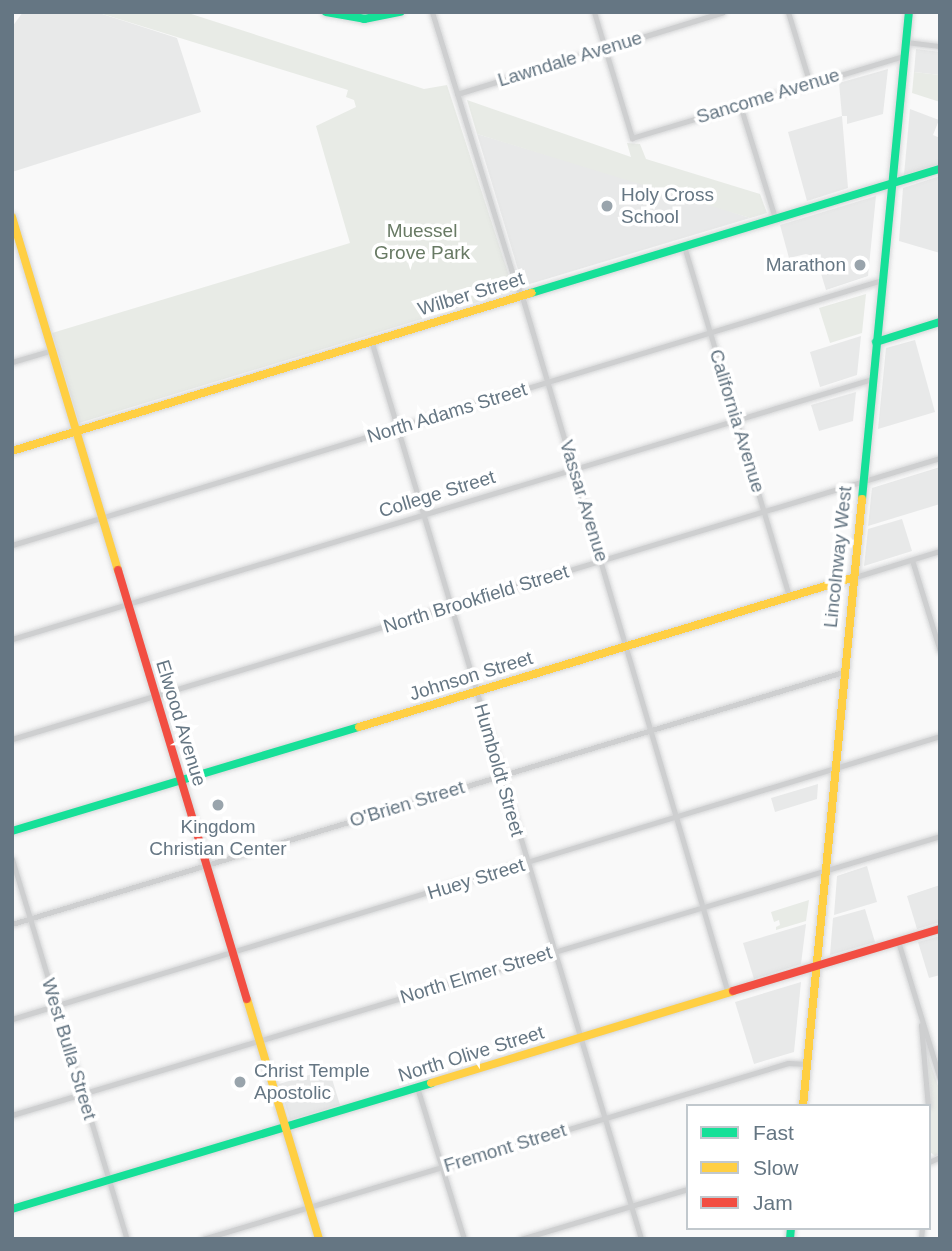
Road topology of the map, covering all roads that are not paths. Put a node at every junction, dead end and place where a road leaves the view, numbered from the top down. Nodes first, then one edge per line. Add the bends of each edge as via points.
1 (326, 12) edge
2 (400, 12) edge
3 (432, 12) edge
4 (594, 12) edge
5 (723, 12) edge
6 (788, 12) edge
7 (909, 12) edge
8 (906, 42) junction
9 (940, 46) edge
10 (605, 48) junction
11 (904, 56) junction
12 (810, 83) junction
13 (457, 94) junction
14 (740, 105) junction
15 (940, 169) edge
16 (891, 184) junction
17 (12, 218) edge
18 (775, 218) junction
19 (15, 235) edge
20 (684, 246) junction
21 (882, 280) junction
22 (521, 295) junction
23 (940, 322) edge
24 (710, 333) junction
25 (371, 340) junction
26 (876, 342) junction
27 (53, 350) junction
28 (12, 362) edge
29 (872, 379) junction
30 (548, 382) junction
31 (736, 419) junction
32 (396, 428) junction
33 (77, 431) junction
34 (12, 451) edge
35 (940, 458) edge
36 (574, 469) junction
37 (862, 482) junction
38 (764, 512) junction
39 (423, 515) junction
40 (103, 517) junction
41 (12, 545) edge
42 (940, 551) edge
43 (912, 560) junction
44 (602, 561) junction
45 (852, 578) junction
46 (789, 596) junction
47 (130, 604) junction
48 (450, 607) junction
49 (12, 639) edge
50 (938, 641) edge
51 (626, 646) junction
52 (940, 651) edge
53 (843, 672) junction
54 (475, 691) junction
55 (157, 696) junction
56 (649, 730) junction
57 (940, 736) edge
58 (12, 739) edge
59 (834, 769) junction
60 (500, 775) junction
61 (182, 780) junction
62 (675, 819) junction
63 (12, 831) edge
64 (940, 836) edge
65 (12, 859) edge
66 (207, 864) junction
67 (526, 864) junction
68 (826, 869) junction
69 (701, 907) junction
70 (30, 918) junction
71 (12, 923) edge
72 (940, 929) edge
73 (898, 941) junction
74 (553, 951) junction
75 (233, 952) junction
76 (817, 966) junction
77 (728, 993) junction
78 (57, 1006) junction
79 (919, 1011) junction
80 (12, 1019) edge
81 (580, 1038) junction
82 (260, 1040) junction
83 (808, 1064) junction
84 (940, 1079) edge
85 (417, 1087) junction
86 (82, 1093) junction
87 (803, 1104) edge
88 (928, 1104) edge
89 (12, 1115) edge
90 (604, 1118) junction
91 (285, 1127) junction
92 (442, 1167) junction
93 (109, 1180) junction
94 (686, 1190) edge
95 (631, 1206) junction
96 (309, 1207) junction
97 (12, 1209) edge
98 (127, 1239) edge
99 (203, 1239) edge
100 (319, 1239) edge
101 (464, 1239) edge
102 (521, 1239) edge
103 (641, 1239) edge

1 - 2 street via 364,19
3 - 13 street, Vassar Avenue
4 - 10 street
5 - 10 street, Lawndale Avenue
6 - 12 street
7 - 8 street, Lincolnway West
8 - 9 street
8 - 11 street, Lincolnway West
10 - 13 street, Lawndale Avenue
10 - 14 street, Sancome Avenue via 632,138
11 - 12 street, Sancome Avenue
11 - 16 street, Lincolnway West
12 - 14 street, Sancome Avenue
13 - 22 street, Vassar Avenue
14 - 18 street
15 - 16 street, Wilber Street
16 - 18 street, Wilber Street
16 - 21 street, Lincolnway West
17 - 19 street, Elwood Avenue
18 - 20 street, Wilber Street
19 - 27 street, Elwood Avenue
20 - 22 street, Wilber Street
20 - 24 street, California Avenue
21 - 24 street, North Adams Street
21 - 26 street, Lincolnway West
22 - 25 street, Wilber Street
22 - 30 street, Vassar Avenue
23 - 26 street
24 - 30 street, North Adams Street
24 - 31 street, California Avenue
25 - 32 street, Humboldt Street
25 - 33 street, Wilber Street
26 - 29 street, Lincolnway West
27 - 28 street
27 - 33 street, Elwood Avenue
29 - 31 street, College Street
29 - 37 street, Lincolnway West
30 - 32 street, North Adams Street
30 - 36 street, Vassar Avenue
31 - 36 street, College Street
31 - 38 street, California Avenue
32 - 39 street, Humboldt Street
32 - 40 street, North Adams Street
33 - 34 street, Wilber Street
33 - 40 street, Elwood Avenue
35 - 37 street, North Brookfield Street
36 - 39 street, College Street
36 - 44 street, Vassar Avenue
37 - 38 street, North Brookfield Street
37 - 45 street, Lincolnway West
38 - 44 street, North Brookfield Street
38 - 46 street, California Avenue
39 - 47 street, College Street
39 - 48 street, Humboldt Street
40 - 41 street, North Adams Street
40 - 47 street, Elwood Avenue
42 - 43 street, Johnson Street
43 - 45 street, Johnson Street
43 - 50 street
44 - 48 street, North Brookfield Street
44 - 51 street, Vassar Avenue
45 - 46 street, Johnson Street
45 - 53 street, Lincolnway West
46 - 51 street, Johnson Street
47 - 49 street, College Street
47 - 55 street, Elwood Avenue
48 - 54 street, Humboldt Street
48 - 55 street, North Brookfield Street
50 - 52 street
51 - 54 street, Johnson Street
51 - 56 street, Vassar Avenue
53 - 56 street, O'Brien Street
53 - 59 street, Lincolnway West
54 - 60 street, Humboldt Street
54 - 61 street, Johnson Street
55 - 58 street, North Brookfield Street
55 - 61 street, Elwood Avenue
56 - 60 street, O'Brien Street
56 - 62 street, Vassar Avenue
57 - 59 street, Huey Street
59 - 62 street, Huey Street
59 - 68 street, Lincolnway West
60 - 66 street, O'Brien Street
60 - 67 street, Humboldt Street
61 - 63 street, Johnson Street
61 - 66 street, Elwood Avenue
62 - 67 street, Huey Street
62 - 69 street, Vassar Avenue
64 - 68 street, North Elmer Street
65 - 70 street, West Bulla Street
66 - 70 street, O'Brien Street
66 - 75 street, Elwood Avenue
67 - 74 street, Humboldt Street
67 - 75 street, Huey Street
68 - 69 street, North Elmer Street
68 - 76 street, Lincolnway West
69 - 74 street, North Elmer Street
69 - 77 street, Vassar Avenue
70 - 71 street, O'Brien Street
70 - 78 street, West Bulla Street
72 - 73 street, North Olive Street
73 - 76 street, North Olive Street
73 - 79 street
74 - 81 street, Humboldt Street
74 - 82 street, North Elmer Street
75 - 78 street, Huey Street
75 - 82 street, Elwood Avenue
76 - 77 street, North Olive Street
76 - 83 street, Lincolnway West
77 - 81 street, North Olive Street
78 - 80 street, Huey Street
78 - 86 street, West Bulla Street
79 - 84 street
79 - 88 street
81 - 85 street, North Olive Street
81 - 90 street, Humboldt Street
82 - 86 street, North Elmer Street
82 - 91 street, Elwood Avenue
83 - 87 street, Lincolnway West
83 - 90 street, Fremont Street via 789,1063
85 - 91 street, North Olive Street
85 - 92 street
86 - 89 street, North Elmer Street
86 - 93 street, West Bulla Street
90 - 92 street, Fremont Street
90 - 95 street, Humboldt Street
91 - 93 street, North Olive Street
91 - 96 street, Elwood Avenue
92 - 96 street, Fremont Street
92 - 101 street
93 - 97 street, North Olive Street
93 - 98 street, West Bulla Street
94 - 95 street
95 - 102 street
95 - 103 street, Humboldt Street
96 - 99 street, Fremont Street
96 - 100 street, Elwood Avenue

